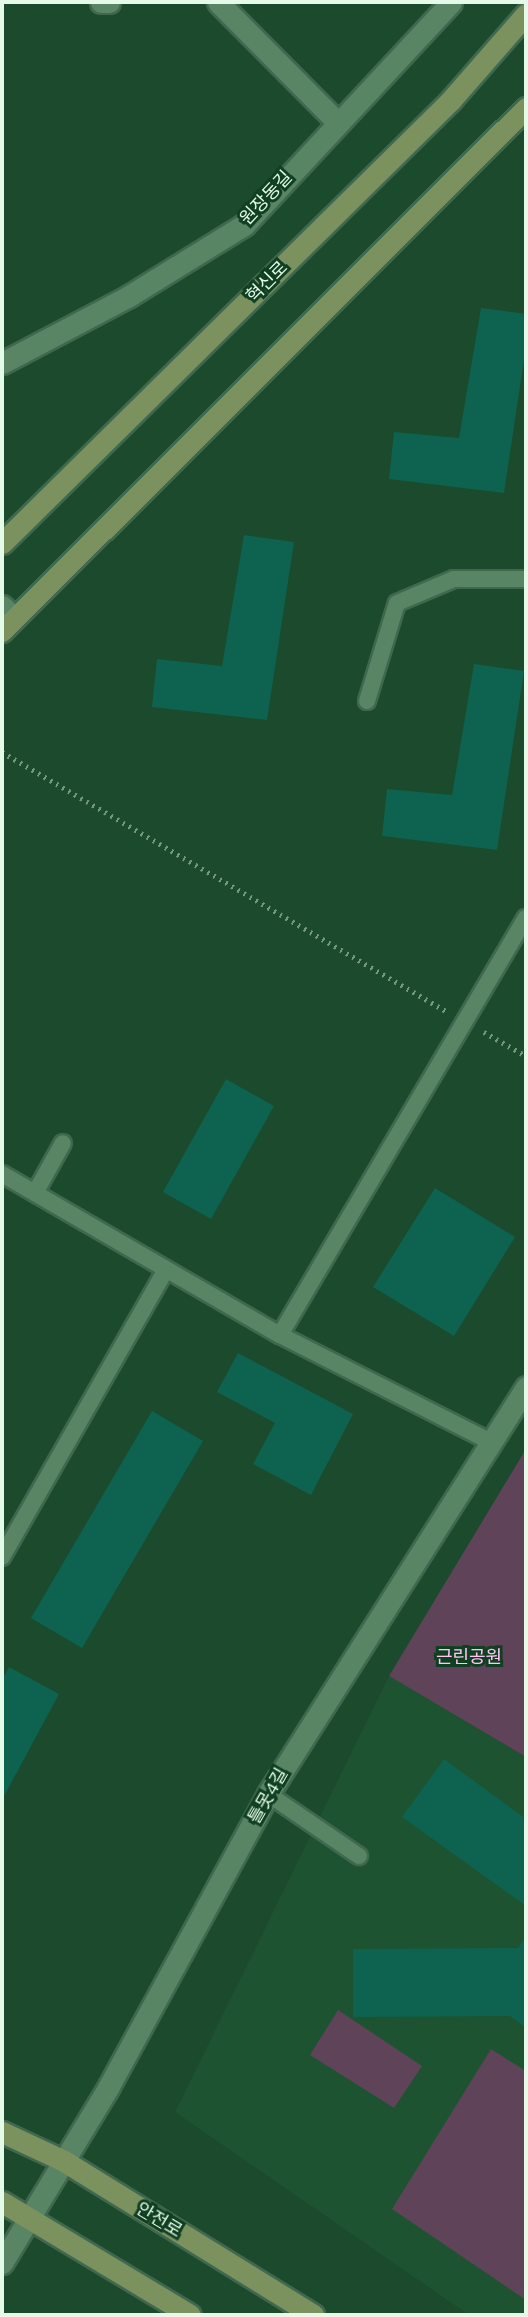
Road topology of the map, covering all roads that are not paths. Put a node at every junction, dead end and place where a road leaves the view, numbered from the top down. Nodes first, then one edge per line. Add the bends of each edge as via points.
1 (101, 2) edge
2 (109, 2) edge
3 (218, 2) edge
4 (451, 2) edge
5 (526, 14) edge
6 (526, 108) edge
7 (336, 121) junction
8 (2, 363) edge
9 (2, 543) edge
10 (526, 579) edge
11 (6, 618) edge
12 (367, 701) dead end
13 (526, 918) edge
14 (63, 1143) dead end
15 (2, 1174) edge
16 (36, 1194) junction
17 (166, 1270) junction
18 (280, 1335) junction
19 (526, 1387) edge
20 (493, 1443) junction
21 (2, 1557) edge
22 (268, 1794) junction
23 (359, 1856) dead end
24 (2, 2132) edge
25 (64, 2161) junction
26 (2, 2202) edge
27 (28, 2216) junction
28 (2, 2263) edge
29 (190, 2315) edge
30 (313, 2315) edge

1 - 2 street
3 - 7 street
4 - 7 street, 원장동길
5 - 9 main road, 혁신로 via 451,100
6 - 11 main road
7 - 8 street, 원장동길 via 244,225 129,296
10 - 12 lane via 453,579 397,603
13 - 18 lane
14 - 16 lane
15 - 16 lane
16 - 17 lane
17 - 18 lane
17 - 21 lane
18 - 20 lane
19 - 20 street, 틀못4길
20 - 22 street, 틀못4길
22 - 23 lane
22 - 25 street, 틀못4길
24 - 25 main road, 안전로
25 - 27 street, 틀못4길
25 - 30 main road, 안전로
26 - 27 main road
27 - 28 street, 틀못4길
27 - 29 main road

